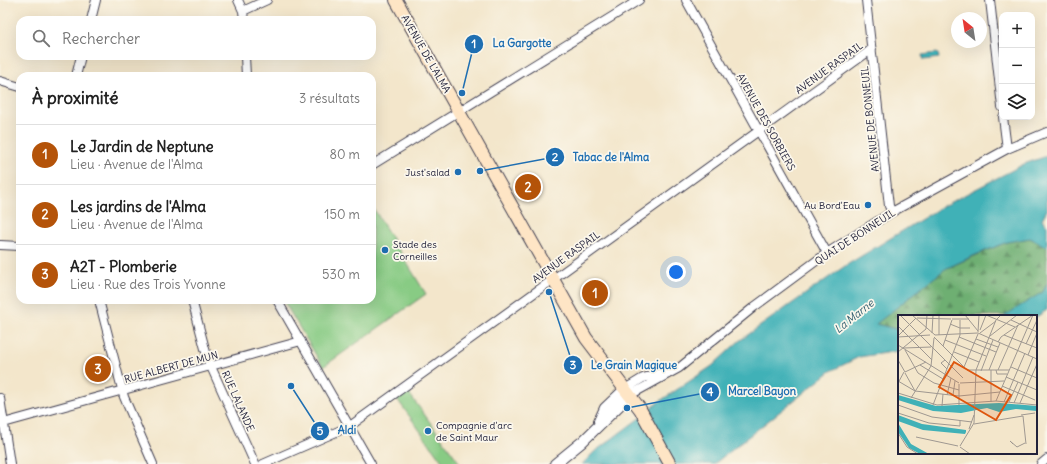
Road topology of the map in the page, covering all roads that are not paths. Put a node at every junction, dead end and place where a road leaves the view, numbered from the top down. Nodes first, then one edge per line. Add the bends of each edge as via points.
1 (96, 0) edge
2 (238, 0) edge
3 (267, 0) edge
4 (396, 0) edge
5 (639, 0) edge
6 (686, 0) edge
7 (866, 0) edge
8 (990, 0) edge
9 (243, 10) junction
10 (92, 16) edge
11 (244, 16) edge
12 (872, 49) junction
13 (80, 60) edge
14 (245, 60) edge
15 (77, 72) edge
16 (246, 72) edge
17 (0, 81) edge
18 (999, 84) edge
19 (16, 85) edge
20 (459, 112) junction
21 (1003, 120) edge
22 (759, 130) junction
23 (1047, 132) edge
24 (1007, 149) junction
25 (376, 163) edge
26 (892, 212) junction
27 (0, 245) edge
28 (16, 246) edge
29 (827, 253) junction
30 (553, 279) junction
31 (100, 304) edge
32 (193, 304) edge
33 (279, 304) edge
34 (301, 341) junction
35 (211, 366) junction
36 (122, 390) junction
37 (628, 392) junction
38 (0, 398) edge
39 (2, 423) edge
40 (350, 426) junction
41 (1047, 459) edge
42 (10, 464) edge
43 (153, 464) edge
44 (255, 464) edge
45 (263, 464) edge
46 (371, 464) edge
47 (555, 464) edge
48 (670, 464) edge
49 (1041, 464) edge

1 - 10 street
2 - 9 street
3 - 9 street
4 - 20 main road, AVENUE DE L'ALMA
5 - 20 street
6 - 22 street, AVENUE DES SORBIERS
7 - 12 street, AVENUE DE BONNEUIL
8 - 18 street
9 - 11 street
12 - 22 street, AVENUE RASPAIL
12 - 26 street, AVENUE DE BONNEUIL
13 - 15 street
14 - 16 street
17 - 19 street
20 - 25 street
20 - 30 main road, AVENUE DE L'ALMA
21 - 24 street
22 - 29 street, AVENUE DES SORBIERS
22 - 30 street, AVENUE RASPAIL
23 - 24 street, QUAI DE BONNEUIL
24 - 26 street, QUAI DE BONNEUIL
26 - 29 street, QUAI DE BONNEUIL
27 - 28 street
29 - 37 street, QUAI DE BONNEUIL via 754,307 679,368
30 - 37 main road, AVENUE DE L'ALMA via 586,338
30 - 40 street, AVENUE RASPAIL
31 - 36 street
32 - 35 street, RUE LALANDE
33 - 34 street
34 - 35 street, RUE ALBERT DE MUN
34 - 40 street
35 - 36 street, RUE ALBERT DE MUN
35 - 44 street, RUE LALANDE
36 - 39 street, RUE ALBERT DE MUN
36 - 43 street
37 - 47 street, QUAI DE BONNEUIL via 582,442
37 - 48 main road, AVENUE DE L'ALMA
38 - 39 street
39 - 42 street
40 - 45 street, AVENUE RASPAIL
40 - 46 street
41 - 49 street

